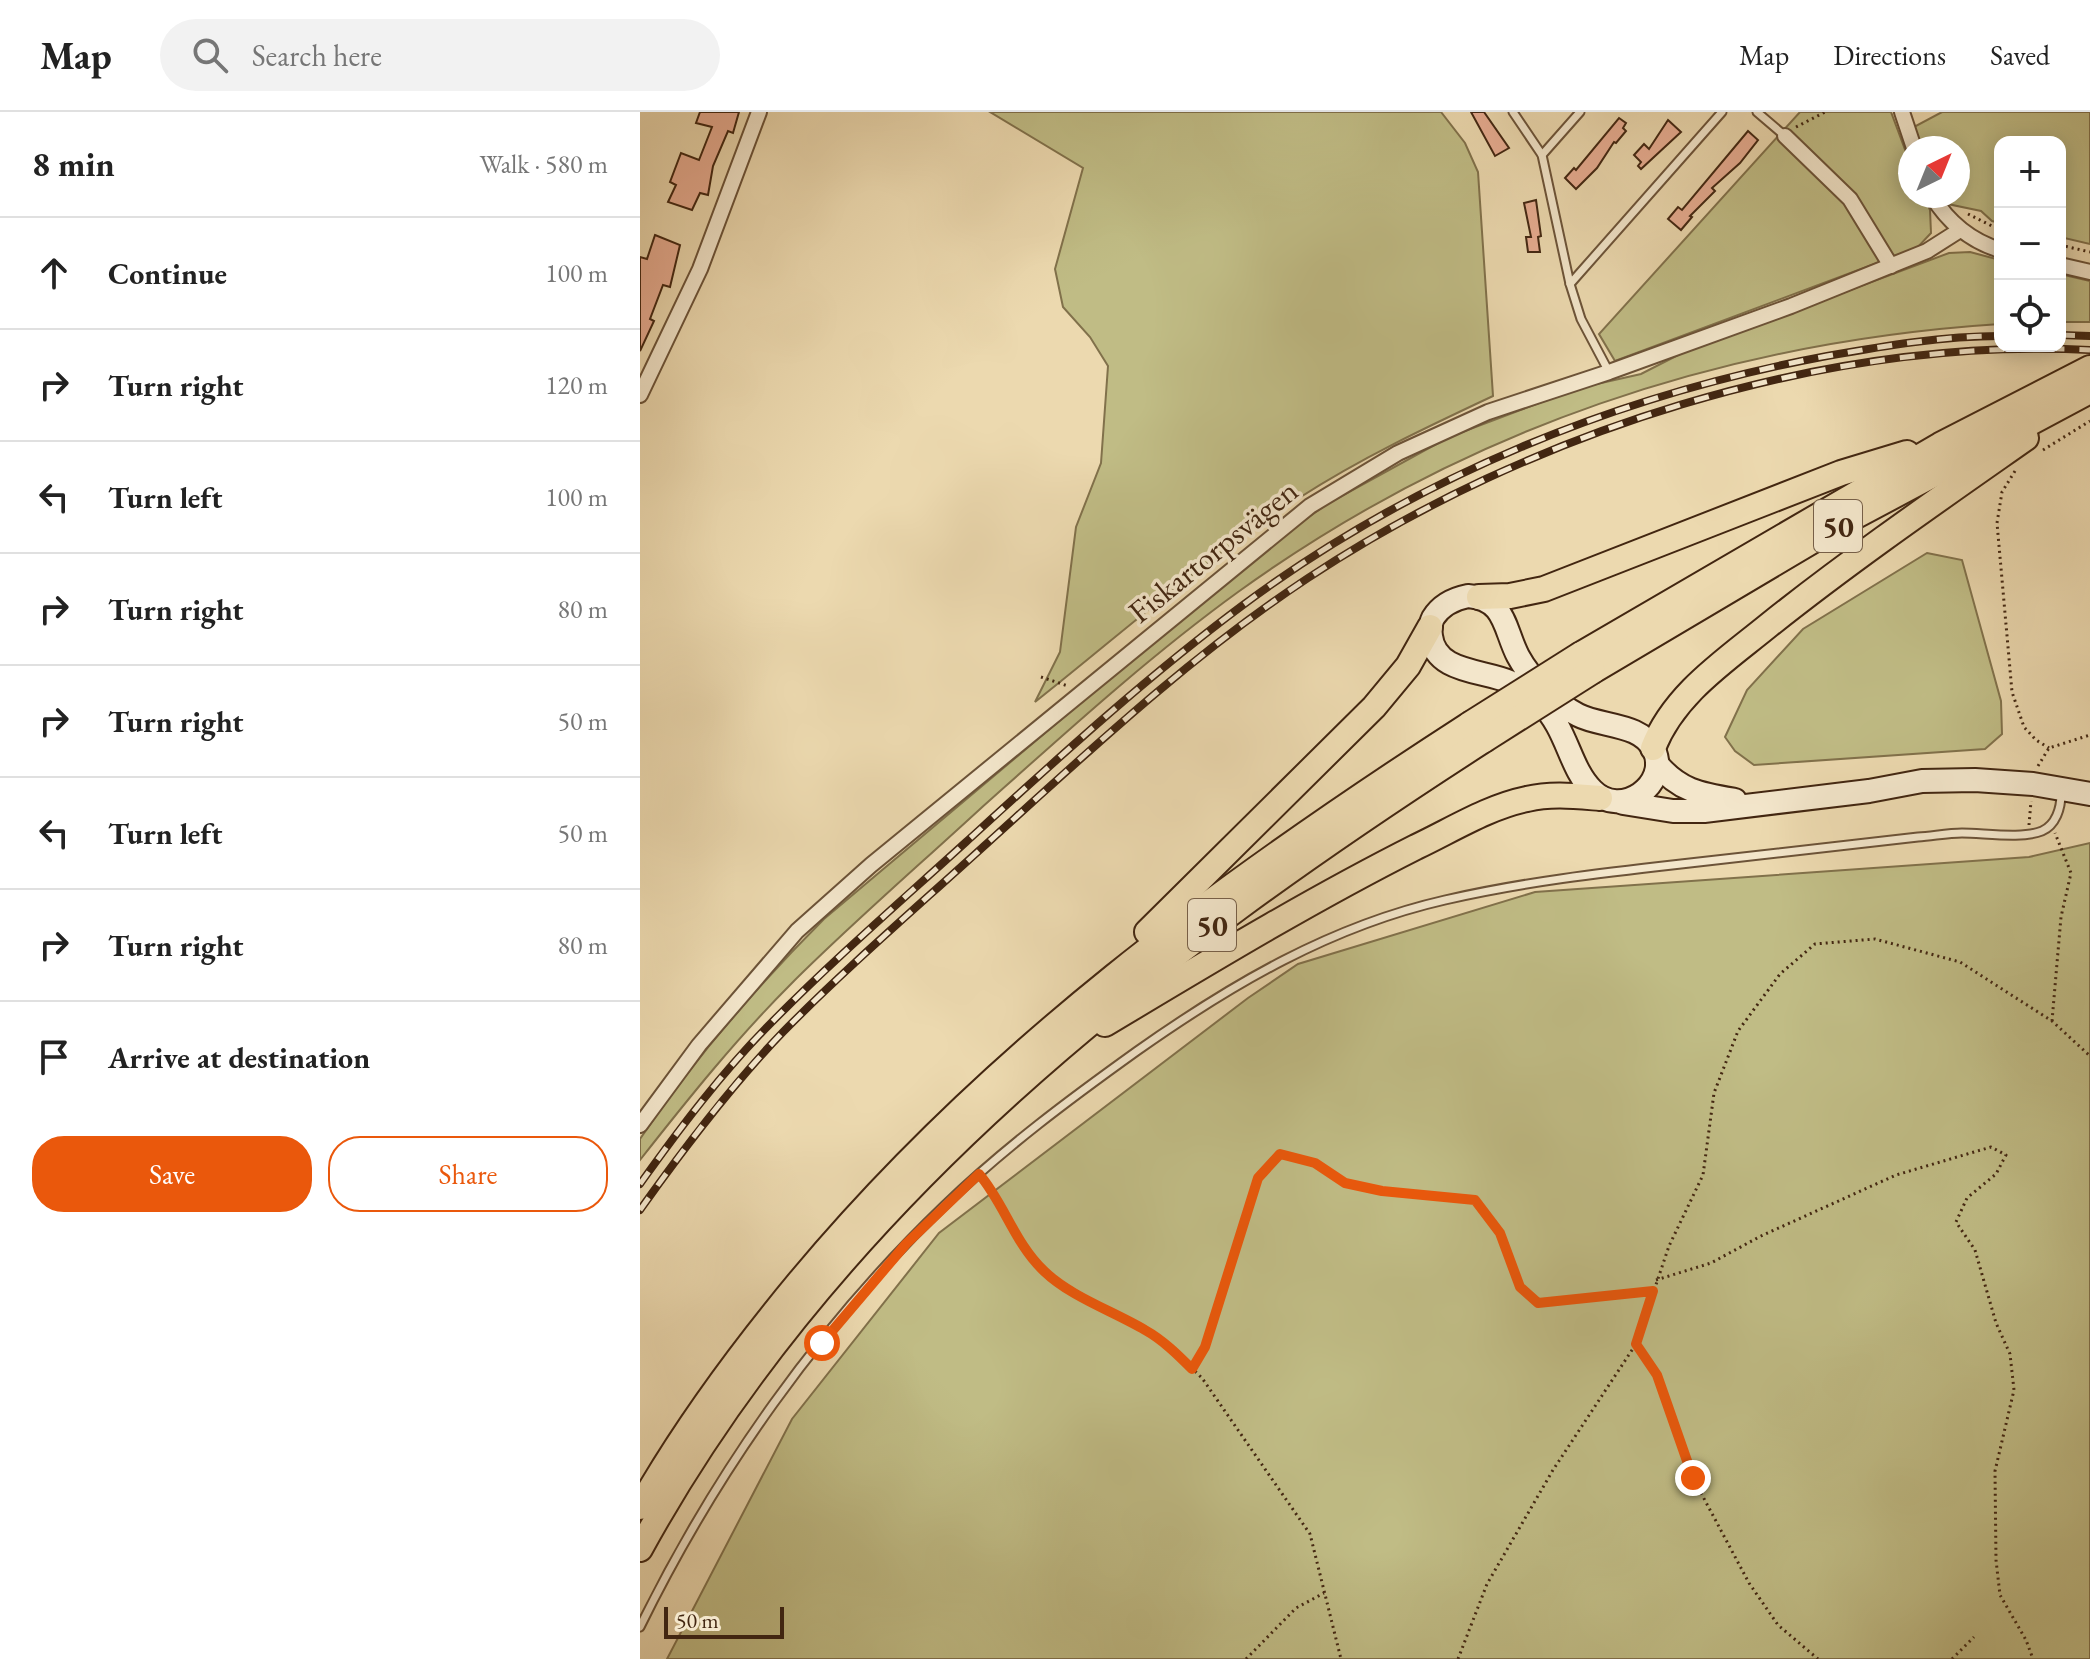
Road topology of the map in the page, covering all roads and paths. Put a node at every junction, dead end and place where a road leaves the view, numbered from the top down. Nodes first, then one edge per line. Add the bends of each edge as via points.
1 (759, 112) edge
2 (1513, 112) edge
3 (1580, 112) edge
4 (1722, 112) edge
5 (1757, 112) edge
6 (1825, 112) edge
7 (1902, 112) edge
8 (1785, 136) junction
9 (1910, 136) edge
10 (1542, 155) junction
11 (1942, 208) edge
12 (1960, 230) junction
13 (2066, 246) edge
14 (1994, 247) edge
15 (2090, 252) edge
16 (1891, 266) junction
17 (2066, 266) edge
18 (2090, 272) edge
19 (1570, 284) junction
20 (2090, 368) edge
21 (1609, 372) junction
22 (2090, 392) edge
23 (640, 395) edge
24 (2090, 421) edge
25 (1940, 445) junction
26 (2040, 452) dead end
27 (2017, 468) dead end
28 (1479, 597) junction
29 (1430, 627) junction
30 (1587, 663) junction
31 (1041, 677) dead end
32 (1084, 691) junction
33 (1477, 732) junction
34 (2090, 735) edge
35 (1655, 756) junction
36 (2090, 794) edge
37 (2061, 795) junction
38 (1611, 800) junction
39 (1755, 803) junction
40 (2090, 807) edge
41 (2049, 827) junction
42 (1066, 1014) junction
43 (2052, 1021) junction
44 (2090, 1056) edge
45 (1041, 1063) junction
46 (640, 1125) edge
47 (979, 1174) junction
48 (1656, 1280) junction
49 (1653, 1291) junction
50 (1636, 1344) junction
51 (1192, 1369) junction
52 (640, 1507) edge
53 (640, 1549) edge
54 (1324, 1593) junction
55 (640, 1627) edge
56 (1974, 1637) dead end
57 (1246, 1659) edge
58 (1341, 1659) edge
59 (1458, 1659) edge
60 (1818, 1659) edge
61 (1952, 1659) edge
62 (2033, 1659) edge

1 - 23 street via 700,269
2 - 10 lane
3 - 10 lane
4 - 19 lane
5 - 8 lane
6 - 8 path
7 - 9 street
8 - 16 street via 1850,199
10 - 19 lane
11 - 12 street
12 - 14 street
12 - 16 street, Fiskartorpsvägen
13 - 15 path
16 - 21 street, Fiskartorpsvägen
17 - 18 street
19 - 21 lane via 1581,319
20 - 25 highway, 50
21 - 32 street, Fiskartorpsvägen via 1488,412 1398,453 1310,506
22 - 30 highway, 50
22 - 35 highway, 50 via 1828,579 1739,650 1675,707 1659,732
24 - 26 path
25 - 28 highway via 1841,473 1544,589
25 - 30 highway, 50
27 - 34 path via 2002,492 1997,523 2015,706 2024,727 2049,748
28 - 29 main road via 1444,605
28 - 35 main road via 1501,614 1527,671 1551,695 1579,716 1639,735
29 - 38 main road via 1431,641 1444,660 1507,680 1539,702 1556,721 1582,778
29 - 42 highway via 1408,666 1374,707
30 - 33 highway, 50, bridge
31 - 32 path
32 - 46 street, Fiskartorpsvägen via 797,931 699,1045
33 - 42 highway, 50 via 1245,875
33 - 45 highway, 50 via 1141,979
35 - 38 main road via 1644,790
35 - 39 main road via 1669,778 1686,790
36 - 37 main road
37 - 39 main road via 1975,780 1922,781
37 - 40 main road
37 - 41 lane
38 - 39 main road via 1673,811
38 - 45 highway via 1546,795 1489,812 1293,913
41 - 43 path via 2071,873 2061,917
41 - 47 lane via 2028,834 1957,833 1518,884 1374,920 1332,935 1226,992 1068,1101
42 - 52 highway, 50 via 950,1119 825,1251 705,1403
43 - 44 path
43 - 48 path via 1960,962 1875,939 1815,944 1780,974 1738,1031 1714,1093 1703,1175
45 - 53 highway, 50 via 906,1192 790,1325 694,1456
47 - 51 path via 1045,1273 1148,1332
47 - 55 lane via 906,1244 776,1401 696,1522
48 - 49 path
48 - 62 path via 1711,1263 1896,1175 1991,1147 2006,1155 1996,1174 1967,1198 1956,1222 1975,1250 2010,1354 2014,1390 1995,1471 1996,1560 2000,1595
49 - 50 path
49 - 51 path via 1538,1303 1520,1287 1500,1233 1475,1200 1345,1183 1315,1163 1280,1154 1258,1178 1205,1347
50 - 59 path via 1553,1470 1487,1584
50 - 60 path via 1657,1375 1693,1478 1749,1583 1778,1625
51 - 54 path via 1310,1534
54 - 57 path via 1296,1608
54 - 58 path
56 - 61 path

